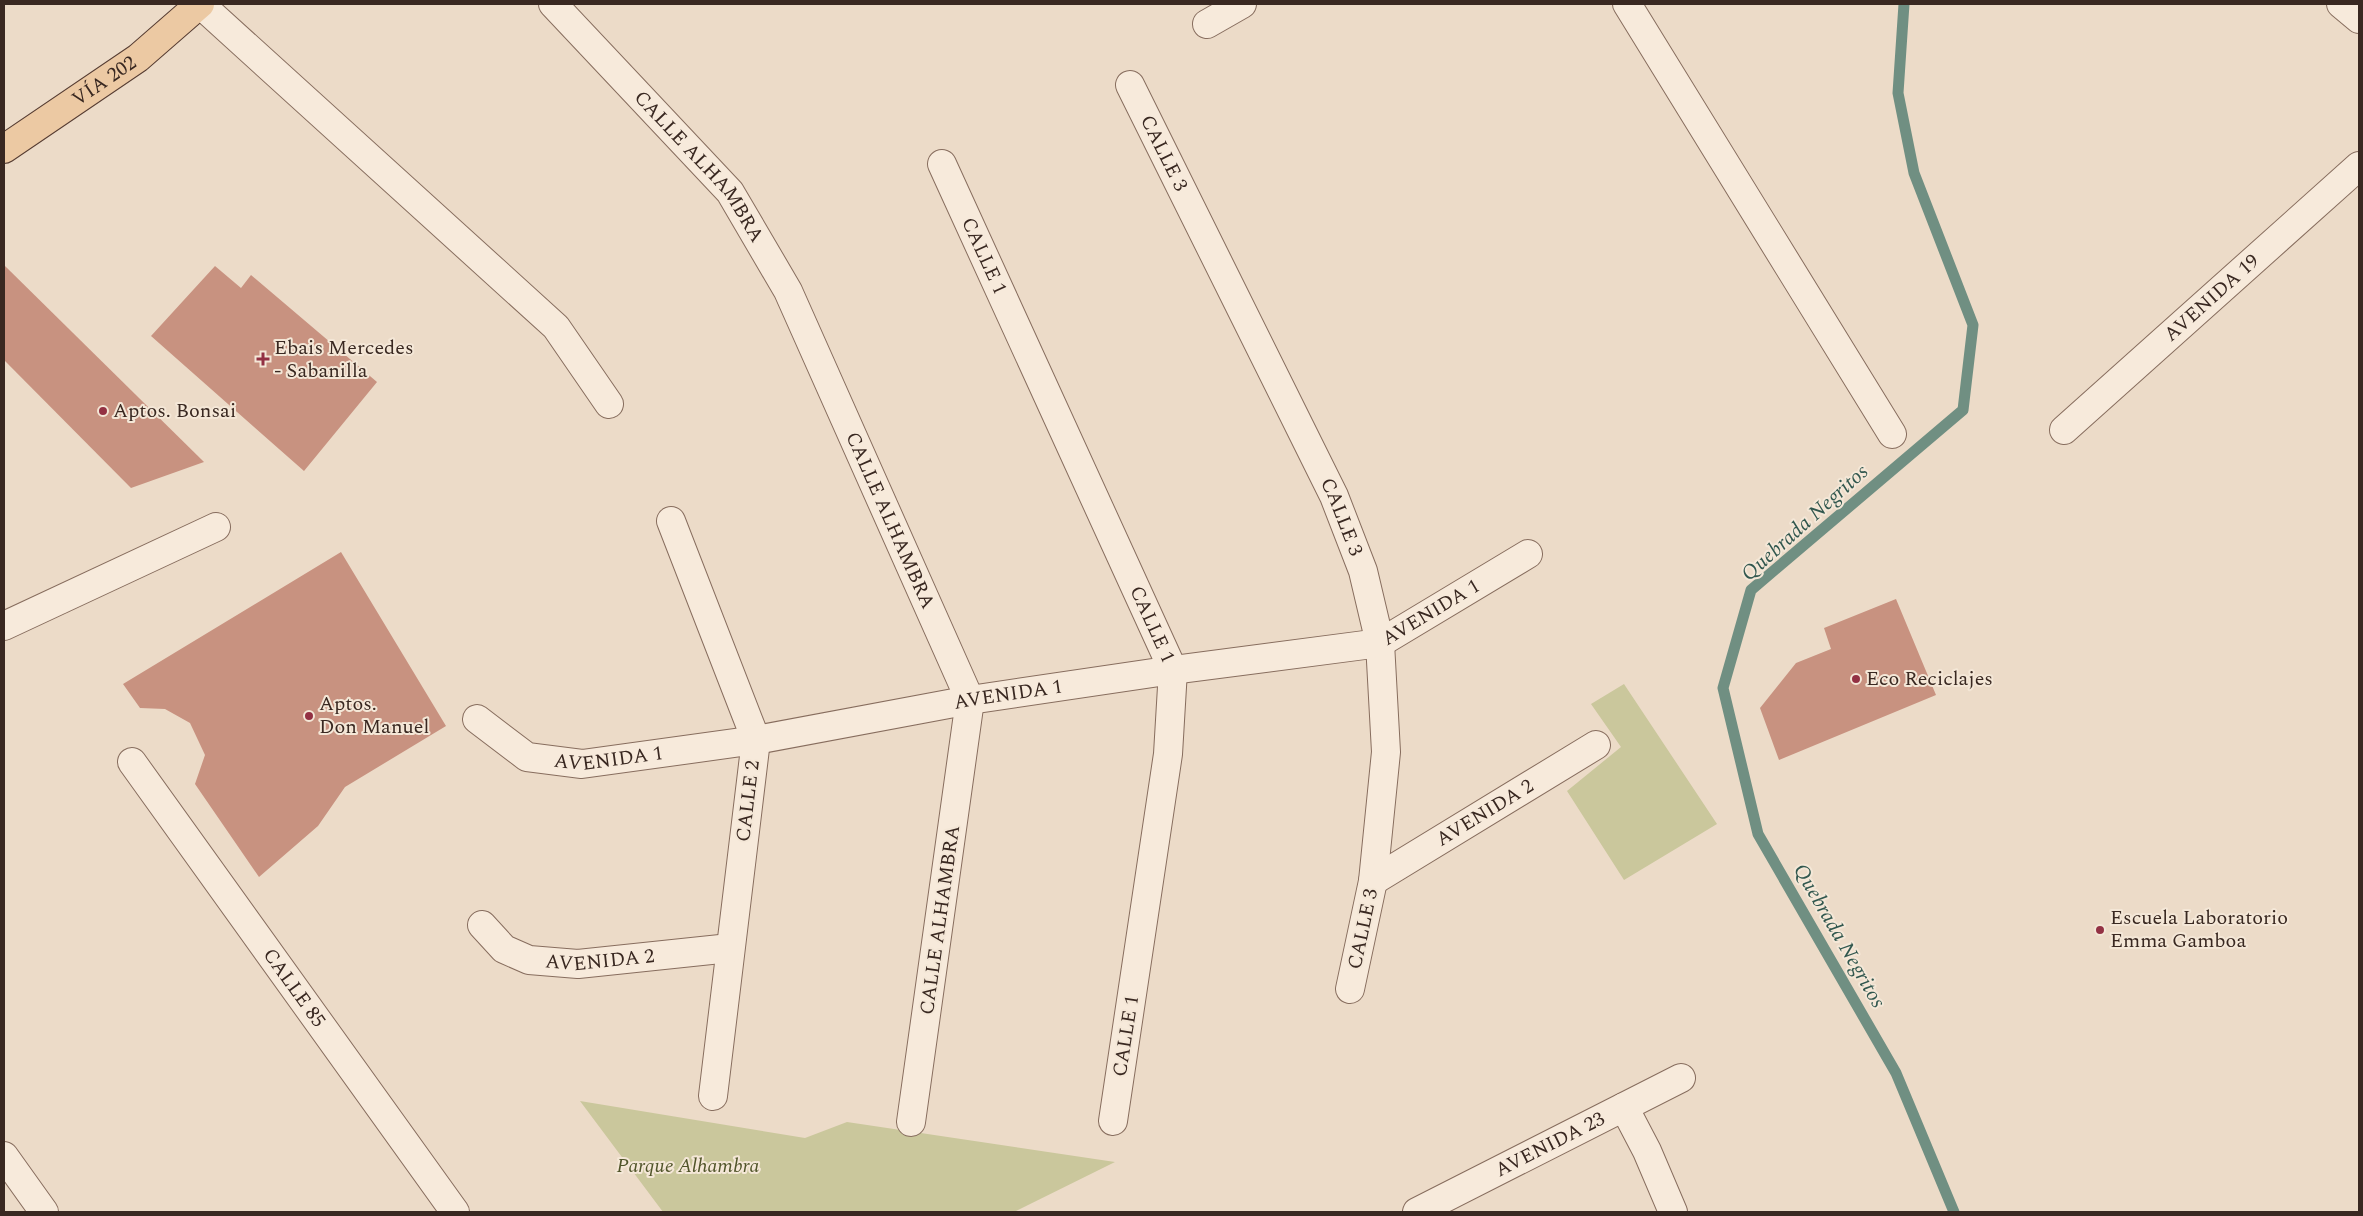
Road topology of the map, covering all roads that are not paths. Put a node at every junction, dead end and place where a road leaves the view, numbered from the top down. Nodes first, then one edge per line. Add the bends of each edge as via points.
1 (200, 4) edge
2 (553, 4) edge
3 (1242, 4) edge
4 (1627, 4) edge
5 (2341, 4) edge
6 (2359, 19) edge
7 (1207, 24) dead end
8 (1130, 85) dead end
9 (4, 149) edge
10 (942, 164) dead end
11 (2359, 166) edge
12 (609, 404) dead end
13 (2064, 430) dead end
14 (1892, 434) dead end
15 (671, 521) dead end
16 (216, 527) dead end
17 (1528, 554) dead end
18 (4, 626) edge
19 (1380, 643) junction
20 (1173, 670) junction
21 (970, 700) junction
22 (478, 719) dead end
23 (756, 740) junction
24 (1596, 744) dead end
25 (132, 762) dead end
26 (1373, 880) junction
27 (482, 925) dead end
28 (730, 948) junction
29 (1350, 988) dead end
30 (1681, 1078) dead end
31 (713, 1096) dead end
32 (1624, 1107) junction
33 (1113, 1121) dead end
34 (911, 1122) dead end
35 (4, 1156) edge
36 (44, 1212) edge
37 (455, 1212) edge
38 (1418, 1212) edge
39 (1673, 1212) edge

1 - 9 main road, VÍA 202 via 138,58
1 - 12 street via 556,326
2 - 21 street, CALLE ALHAMBRA via 730,192 788,291
3 - 7 street
4 - 14 street
5 - 6 street
8 - 19 street, CALLE 3 via 1334,496 1363,572
10 - 20 street, CALLE 1
11 - 13 street, AVENIDA 19
15 - 23 street, CALLE 2
16 - 18 street
17 - 19 street, AVENIDA 1
19 - 20 street, AVENIDA 1
19 - 26 street, CALLE 3 via 1386,752
20 - 21 street, AVENIDA 1
20 - 33 street, CALLE 1 via 1168,754
21 - 23 street, AVENIDA 1
21 - 34 street, CALLE ALHAMBRA
22 - 23 street, AVENIDA 1 via 527,757 582,764
23 - 28 street, CALLE 2
24 - 26 street, AVENIDA 2
25 - 37 street, CALLE 85
26 - 29 street, CALLE 3
27 - 28 street, AVENIDA 2 via 504,949 529,960 578,964
28 - 31 street, CALLE 2
30 - 32 street, AVENIDA 23
32 - 38 street, AVENIDA 23
32 - 39 street
35 - 36 street

